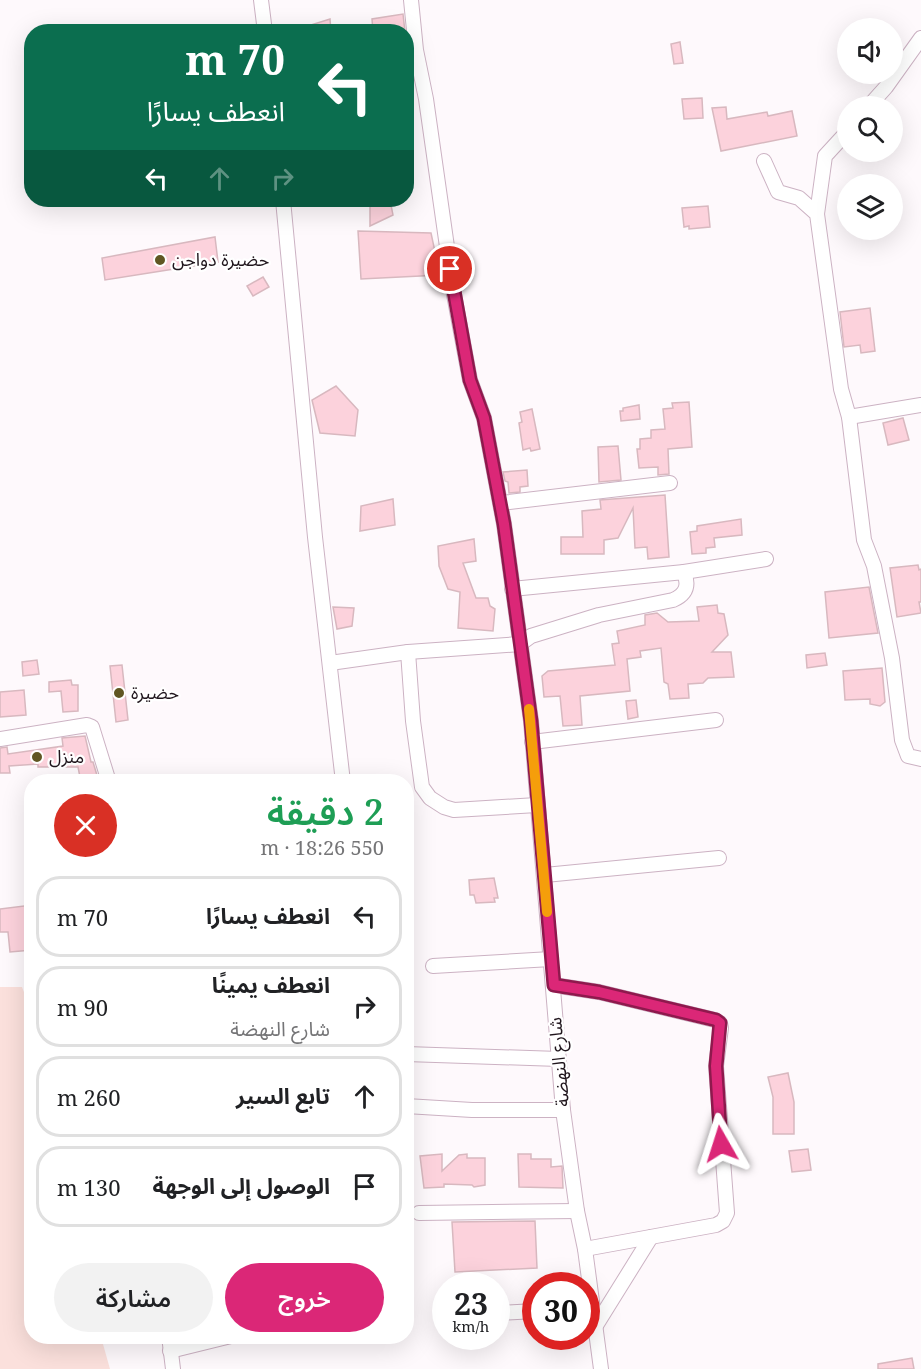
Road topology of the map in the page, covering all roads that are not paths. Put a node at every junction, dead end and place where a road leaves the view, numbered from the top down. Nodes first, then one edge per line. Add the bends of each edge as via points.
1 (261, 0) edge
2 (411, 0) edge
3 (264, 24) edge
4 (413, 24) edge
5 (414, 30) edge
6 (921, 38) edge
7 (878, 96) edge
8 (837, 143) edge
9 (764, 161) dead end
10 (284, 207) edge
11 (817, 214) junction
12 (921, 405) edge
13 (849, 417) junction
14 (670, 483) dead end
15 (501, 503) junction
16 (766, 559) dead end
17 (684, 572) junction
18 (512, 589) junction
19 (520, 644) junction
20 (408, 652) junction
21 (330, 663) junction
22 (716, 720) dead end
23 (0, 739) edge
24 (532, 742) junction
25 (921, 759) edge
26 (107, 774) edge
27 (342, 774) edge
28 (537, 805) junction
29 (719, 858) dead end
30 (545, 875) junction
31 (550, 959) junction
32 (433, 966) dead end
33 (554, 985) junction
34 (414, 1054) edge
35 (558, 1059) junction
36 (414, 1106) edge
37 (563, 1110) junction
38 (577, 1211) junction
39 (419, 1213) dead end
40 (651, 1237) junction
41 (585, 1249) junction
42 (587, 1272) edge
43 (600, 1319) edge
44 (170, 1344) edge
45 (198, 1344) edge
46 (598, 1350) edge
47 (170, 1351) junction
48 (173, 1369) edge
49 (601, 1369) edge

1 - 3 street
2 - 4 street, شارع النهضة
5 - 15 street, شارع النهضة via 453,288 470,380 484,418
6 - 7 street
8 - 11 street via 825,156
9 - 11 street via 778,192 798,198
10 - 21 street
11 - 13 street
12 - 13 street
13 - 25 street via 864,540 892,658 902,740 908,756
14 - 15 street
15 - 18 street, شارع النهضة
16 - 17 street
17 - 18 street
17 - 19 street via 686,588 682,596 673,600 599,615 531,636
18 - 19 street, شارع النهضة
19 - 20 street
19 - 24 street, شارع النهضة
20 - 21 street
20 - 28 street via 422,787 430,798 454,810
21 - 27 street
22 - 24 street
23 - 26 street via 87,725 94,730
24 - 28 street, شارع النهضة
28 - 30 street, شارع النهضة
29 - 30 street
30 - 31 street, شارع النهضة
31 - 32 street
31 - 33 street, شارع النهضة
33 - 35 street, شارع النهضة
33 - 40 street via 599,992 720,1023 716,1066 727,1213 716,1225
34 - 35 street
35 - 37 street, شارع النهضة
36 - 37 street
37 - 38 street, شارع النهضة
38 - 39 street
38 - 41 street, شارع النهضة
40 - 41 street
40 - 43 street
41 - 42 street, شارع النهضة
44 - 47 street
45 - 47 street
46 - 49 street, شارع النهضة
47 - 48 street

